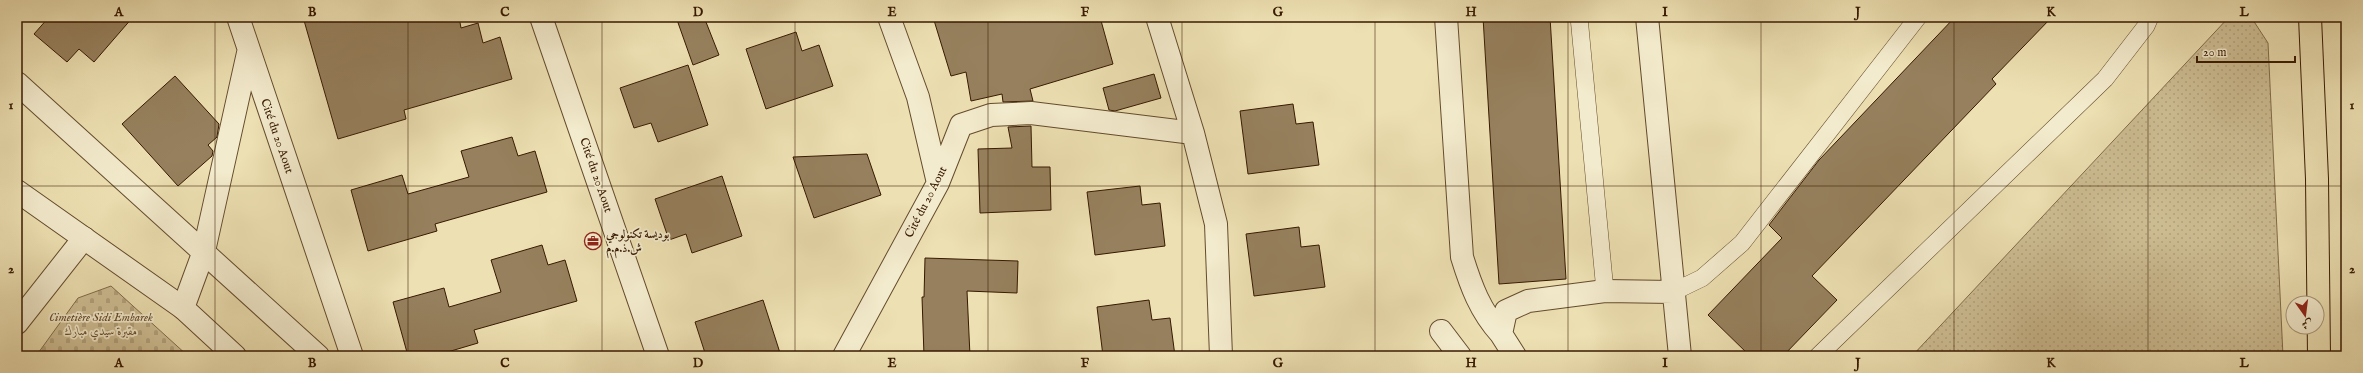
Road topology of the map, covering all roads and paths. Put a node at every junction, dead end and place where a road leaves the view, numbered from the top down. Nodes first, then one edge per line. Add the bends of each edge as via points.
1 (238, 17) edge
2 (541, 17) edge
3 (889, 17) edge
4 (1158, 17) edge
5 (1446, 17) edge
6 (1579, 17) edge
7 (1647, 17) edge
8 (1918, 17) edge
9 (2150, 17) edge
10 (2310, 17) edge
11 (249, 52) junction
12 (17, 83) edge
13 (1193, 133) junction
14 (938, 183) junction
15 (17, 191) edge
16 (84, 238) junction
17 (204, 251) junction
18 (1605, 291) junction
19 (1673, 292) junction
20 (183, 308) junction
21 (17, 323) edge
22 (1441, 331) dead end
23 (1502, 334) junction
24 (235, 356) edge
25 (318, 356) edge
26 (352, 356) edge
27 (658, 356) edge
28 (844, 356) edge
29 (1221, 356) edge
30 (1460, 356) edge
31 (1515, 356) edge
32 (1680, 356) edge
33 (1818, 356) edge
34 (2319, 356) edge

1 - 11 street, Cité du 20 Aout
2 - 27 street, Cité du 20 Aout
3 - 14 street via 918,98
4 - 13 street
5 - 23 street via 1462,257 1473,293 1489,320
6 - 18 lane
7 - 19 street
8 - 19 lane via 1742,243 1702,278
9 - 33 lane via 2105,80
10 - 34 main road via 2317,179
11 - 17 street
11 - 26 street, Cité du 20 Aout
12 - 17 street
13 - 14 street, Cité du 20 Aout via 1031,113 991,115 960,125
13 - 29 street via 1216,224
14 - 28 street, Cité du 20 Aout
15 - 16 street
16 - 20 street
16 - 21 street
17 - 20 street
17 - 25 street
18 - 19 street
18 - 23 street via 1528,301 1506,311
19 - 32 street
20 - 24 street
22 - 30 street
23 - 31 street

